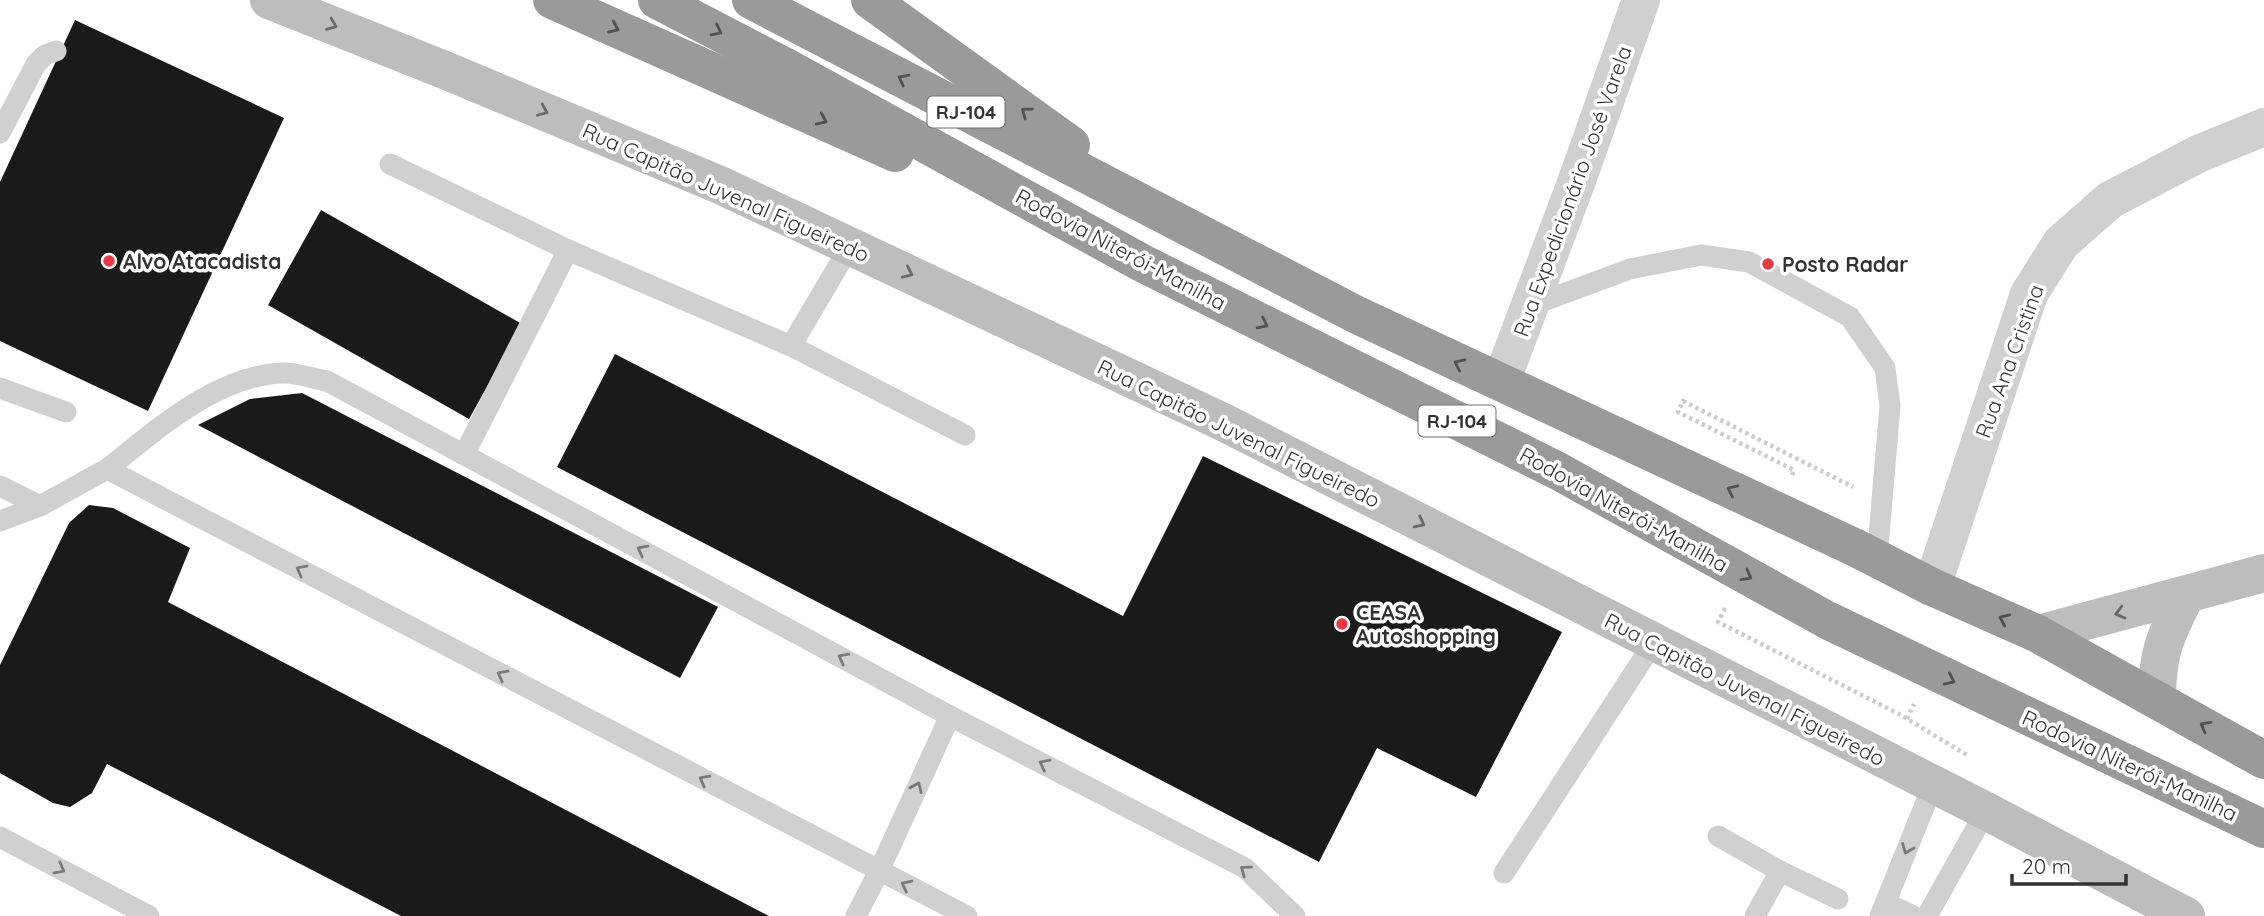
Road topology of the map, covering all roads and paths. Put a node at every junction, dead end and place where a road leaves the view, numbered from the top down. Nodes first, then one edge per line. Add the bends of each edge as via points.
1 (269, 0) edge
2 (552, 0) edge
3 (657, 0) edge
4 (751, 0) edge
5 (870, 0) edge
6 (1641, 0) edge
7 (56, 51) dead end
8 (2264, 127) edge
9 (0, 133) edge
10 (390, 164) dead end
11 (1181, 224) junction
12 (850, 246) junction
13 (568, 250) junction
14 (1142, 263) junction
15 (1530, 306) junction
16 (791, 346) junction
17 (1501, 382) junction
18 (0, 388) edge
19 (66, 412) dead end
20 (965, 435) dead end
21 (464, 455) junction
22 (107, 469) junction
23 (0, 486) edge
24 (40, 506) junction
25 (0, 521) edge
26 (1877, 559) junction
27 (2264, 573) edge
28 (1931, 587) junction
29 (2186, 595) junction
30 (2038, 634) junction
31 (1654, 642) junction
32 (2157, 699) junction
33 (950, 716) junction
34 (2261, 754) edge
35 (1933, 785) junction
36 (1986, 811) junction
37 (2264, 829) edge
38 (1718, 836) dead end
39 (0, 837) edge
40 (1780, 871) junction
41 (879, 872) junction
42 (1504, 873) dead end
43 (1838, 899) dead end
44 (1883, 909) edge
45 (2166, 911) edge
46 (149, 916) edge
47 (856, 916) edge
48 (967, 916) edge
49 (1295, 916) edge
50 (1755, 916) edge
51 (1913, 916) edge
52 (1927, 916) edge

1 -> 12 main road, Rua Capitão Juvenal Figueiredo via 720,185
2 -> 14 highway
3 -> 14 highway, Rodovia Niterói-Manilha / RJ-104
11 -> 4 highway, RJ-104
11 -> 5 highway
6 - 15 street, Rua Expedicionário José Varela
7 - 9 lane via 36,64
8 - 28 street, Rua Ana Cristina via 2197,154 2110,200 2061,243 2029,293
10 - 13 lane
17 -> 11 highway, RJ-104 via 1357,315
12 - 16 lane
12 -> 31 main road, Rua Capitão Juvenal Figueiredo via 1223,422
13 - 16 lane
13 - 21 lane
14 -> 37 highway, Rodovia Niterói-Manilha / RJ-104 via 1558,471 1826,620
15 - 17 street, Rua Expedicionário José Varela
15 - 26 lane via 1630,269 1701,255 1749,262 1850,317 1885,368 1890,406
16 - 20 lane
26 -> 17 highway, RJ-104
18 - 19 lane
21 - 22 lane via 327,381 285,373 242,380 191,405
33 -> 21 lane
22 - 24 lane
41 -> 22 lane
23 - 24 lane
24 - 25 lane
26 - 28 highway, RJ-104
27 - 29 main road
30 -> 28 highway, RJ-104
29 -> 30 main road
29 - 32 main road via 2162,643
30 - 32 highway, RJ-104
31 - 35 main road, Rua Capitão Juvenal Figueiredo
31 - 42 lane
34 -> 32 highway, RJ-104
41 -> 33 lane
49 -> 33 lane via 1245,868
35 - 36 main road, Rua Capitão Juvenal Figueiredo
35 -> 44 lane
36 - 45 main road, Rua Capitão Juvenal Figueiredo
36 - 52 lane
38 - 40 lane
39 -> 46 lane
40 - 43 lane
40 - 50 lane
41 - 47 lane
48 -> 41 lane
44 - 51 lane

